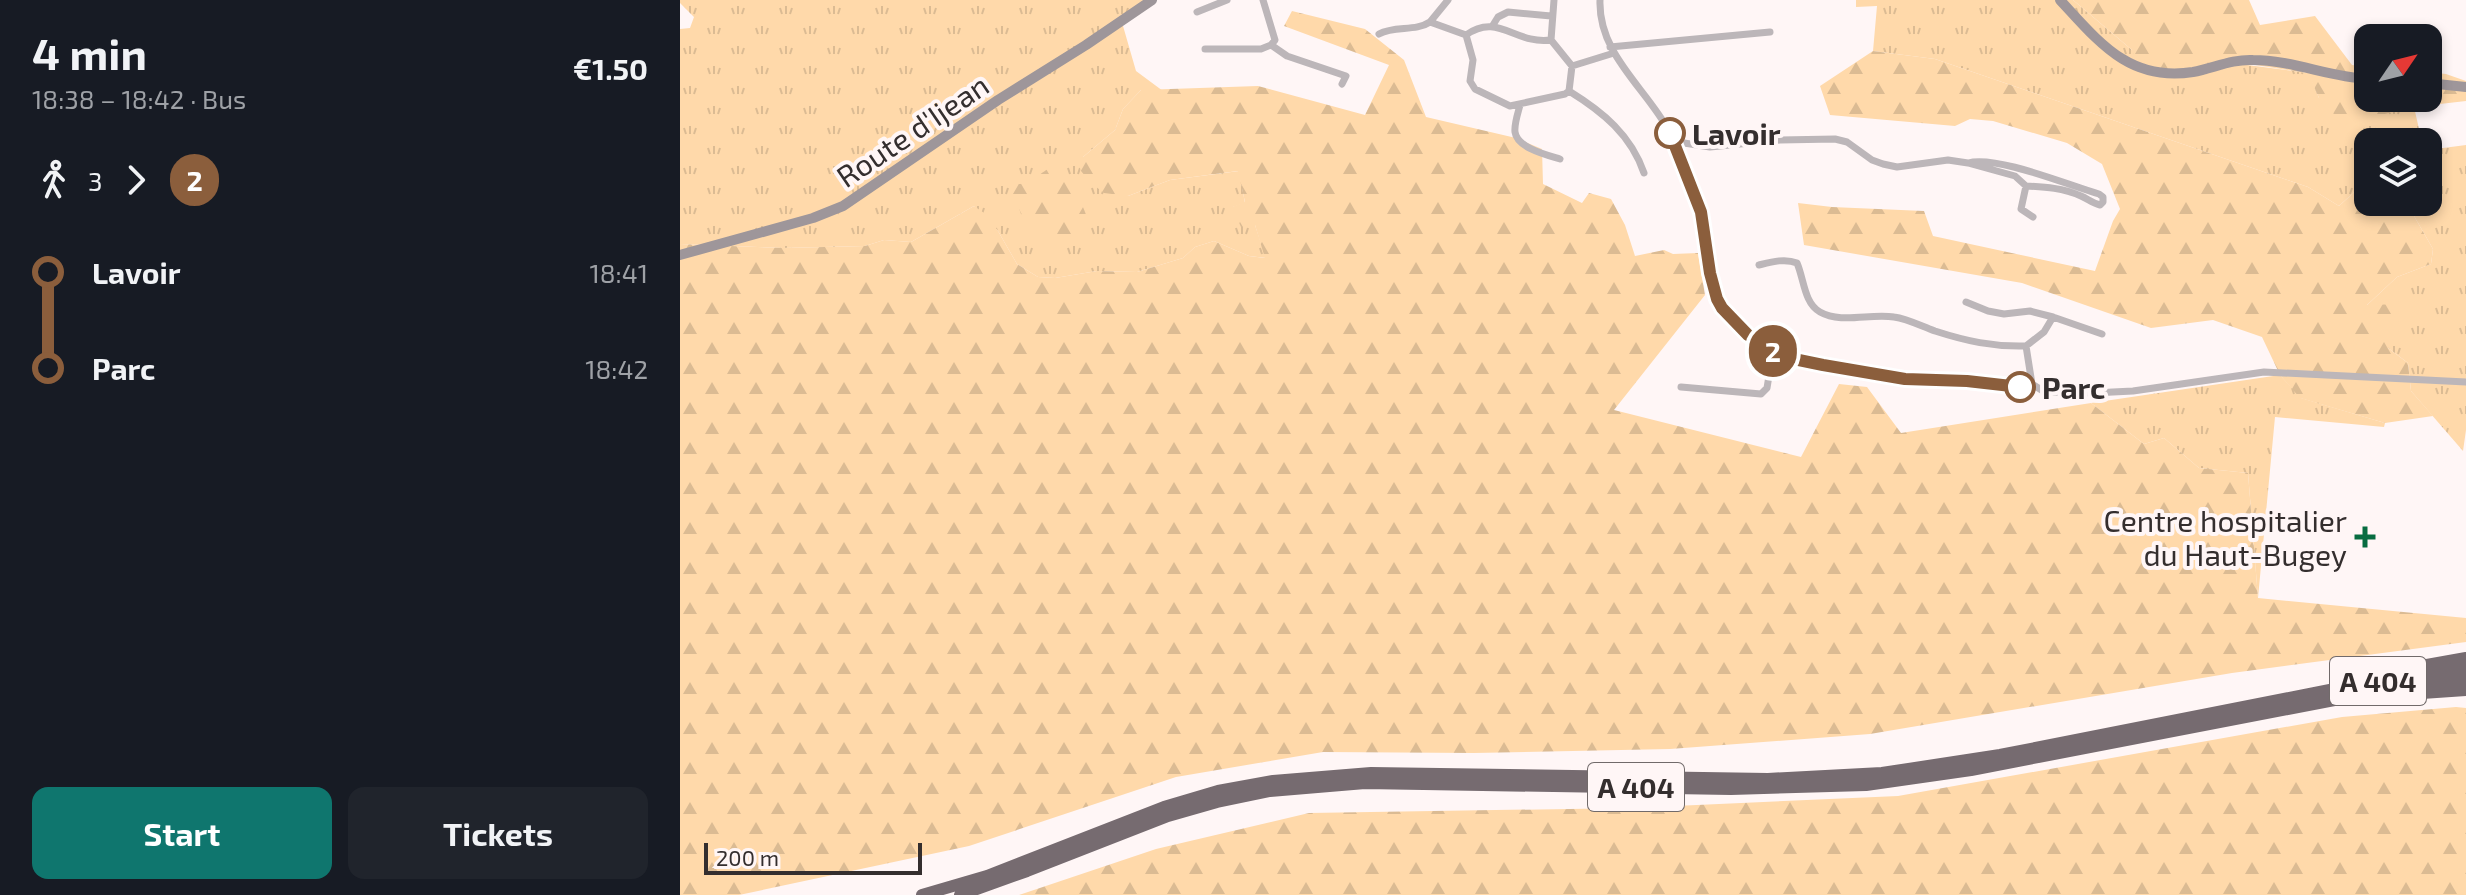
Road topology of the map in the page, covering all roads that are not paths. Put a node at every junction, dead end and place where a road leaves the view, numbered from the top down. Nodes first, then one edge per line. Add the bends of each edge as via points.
1 (1152, 0) edge
2 (1227, 0) edge
3 (1263, 0) edge
4 (1448, 0) edge
5 (1554, 0) edge
6 (1600, 0) edge
7 (2060, 0) edge
8 (1197, 12) dead end
9 (1551, 16) junction
10 (1430, 22) junction
11 (1493, 25) junction
12 (1770, 32) dead end
13 (1379, 34) dead end
14 (1466, 35) junction
15 (1551, 40) junction
16 (1271, 45) junction
17 (1205, 49) dead end
18 (1612, 50) junction
19 (1572, 66) junction
20 (2354, 78) edge
21 (1342, 84) dead end
22 (2442, 84) edge
23 (2466, 87) edge
24 (1569, 91) junction
25 (1520, 105) junction
26 (1675, 146) junction
27 (1560, 159) dead end
28 (1968, 163) junction
29 (1644, 173) dead end
30 (2026, 186) junction
31 (2033, 217) dead end
32 (680, 255) edge
33 (1759, 265) dead end
34 (1966, 302) dead end
35 (2053, 317) junction
36 (2102, 334) dead end
37 (2026, 346) junction
38 (1773, 351) junction
39 (2466, 382) edge
40 (2032, 384) junction
41 (1681, 387) dead end
42 (2466, 658) edge
43 (2466, 668) edge
44 (2466, 679) edge
45 (2466, 690) edge
46 (2290, 697) junction
47 (2322, 702) junction
48 (922, 895) edge
49 (960, 895) edge

1 - 32 street, Route d'Ijean via 843,206
2 - 8 street
3 - 16 street via 1275,40
4 - 10 street
5 - 9 street
6 - 18 street
7 - 20 street via 2112,53 2158,73 2192,72 2252,59
9 - 11 street via 1508,12
9 - 15 street
10 - 13 street
10 - 14 street
11 - 14 street
11 - 15 street via 1518,37
12 - 18 street
14 - 25 street via 1473,60 1472,86
15 - 19 street
16 - 17 street
16 - 21 street via 1287,56 1346,76
18 - 19 street
18 - 26 street
19 - 24 street
22 - 23 street
24 - 25 street
24 - 29 street via 1608,118 1629,141
25 - 27 street via 1517,137
26 - 28 street via 1835,139 1897,167 1948,160
26 - 38 street via 1701,212 1717,299 1736,324
28 - 30 street via 2015,176
28 - 30 street via 2011,167 2104,200 2100,205 2059,189
30 - 31 street via 2021,209
33 - 37 street via 1797,263 1807,296 1822,313 1892,316 1972,342
34 - 35 street via 2004,314 2030,311
35 - 36 street
35 - 37 street
37 - 40 street
38 - 40 street via 1905,379
38 - 41 street via 1767,388 1761,394
39 - 40 street via 2264,372 2120,392 2052,392
42 - 46 highway
43 - 46 highway, A 404
44 - 47 highway, A 404
45 - 47 highway
46 - 48 highway, A 404 via 1960,762 1850,776 1402,773 1273,781 1164,807 998,872
47 - 49 highway, A 404 via 1982,768 1866,785 1731,789 1365,783 1270,791 1168,816

